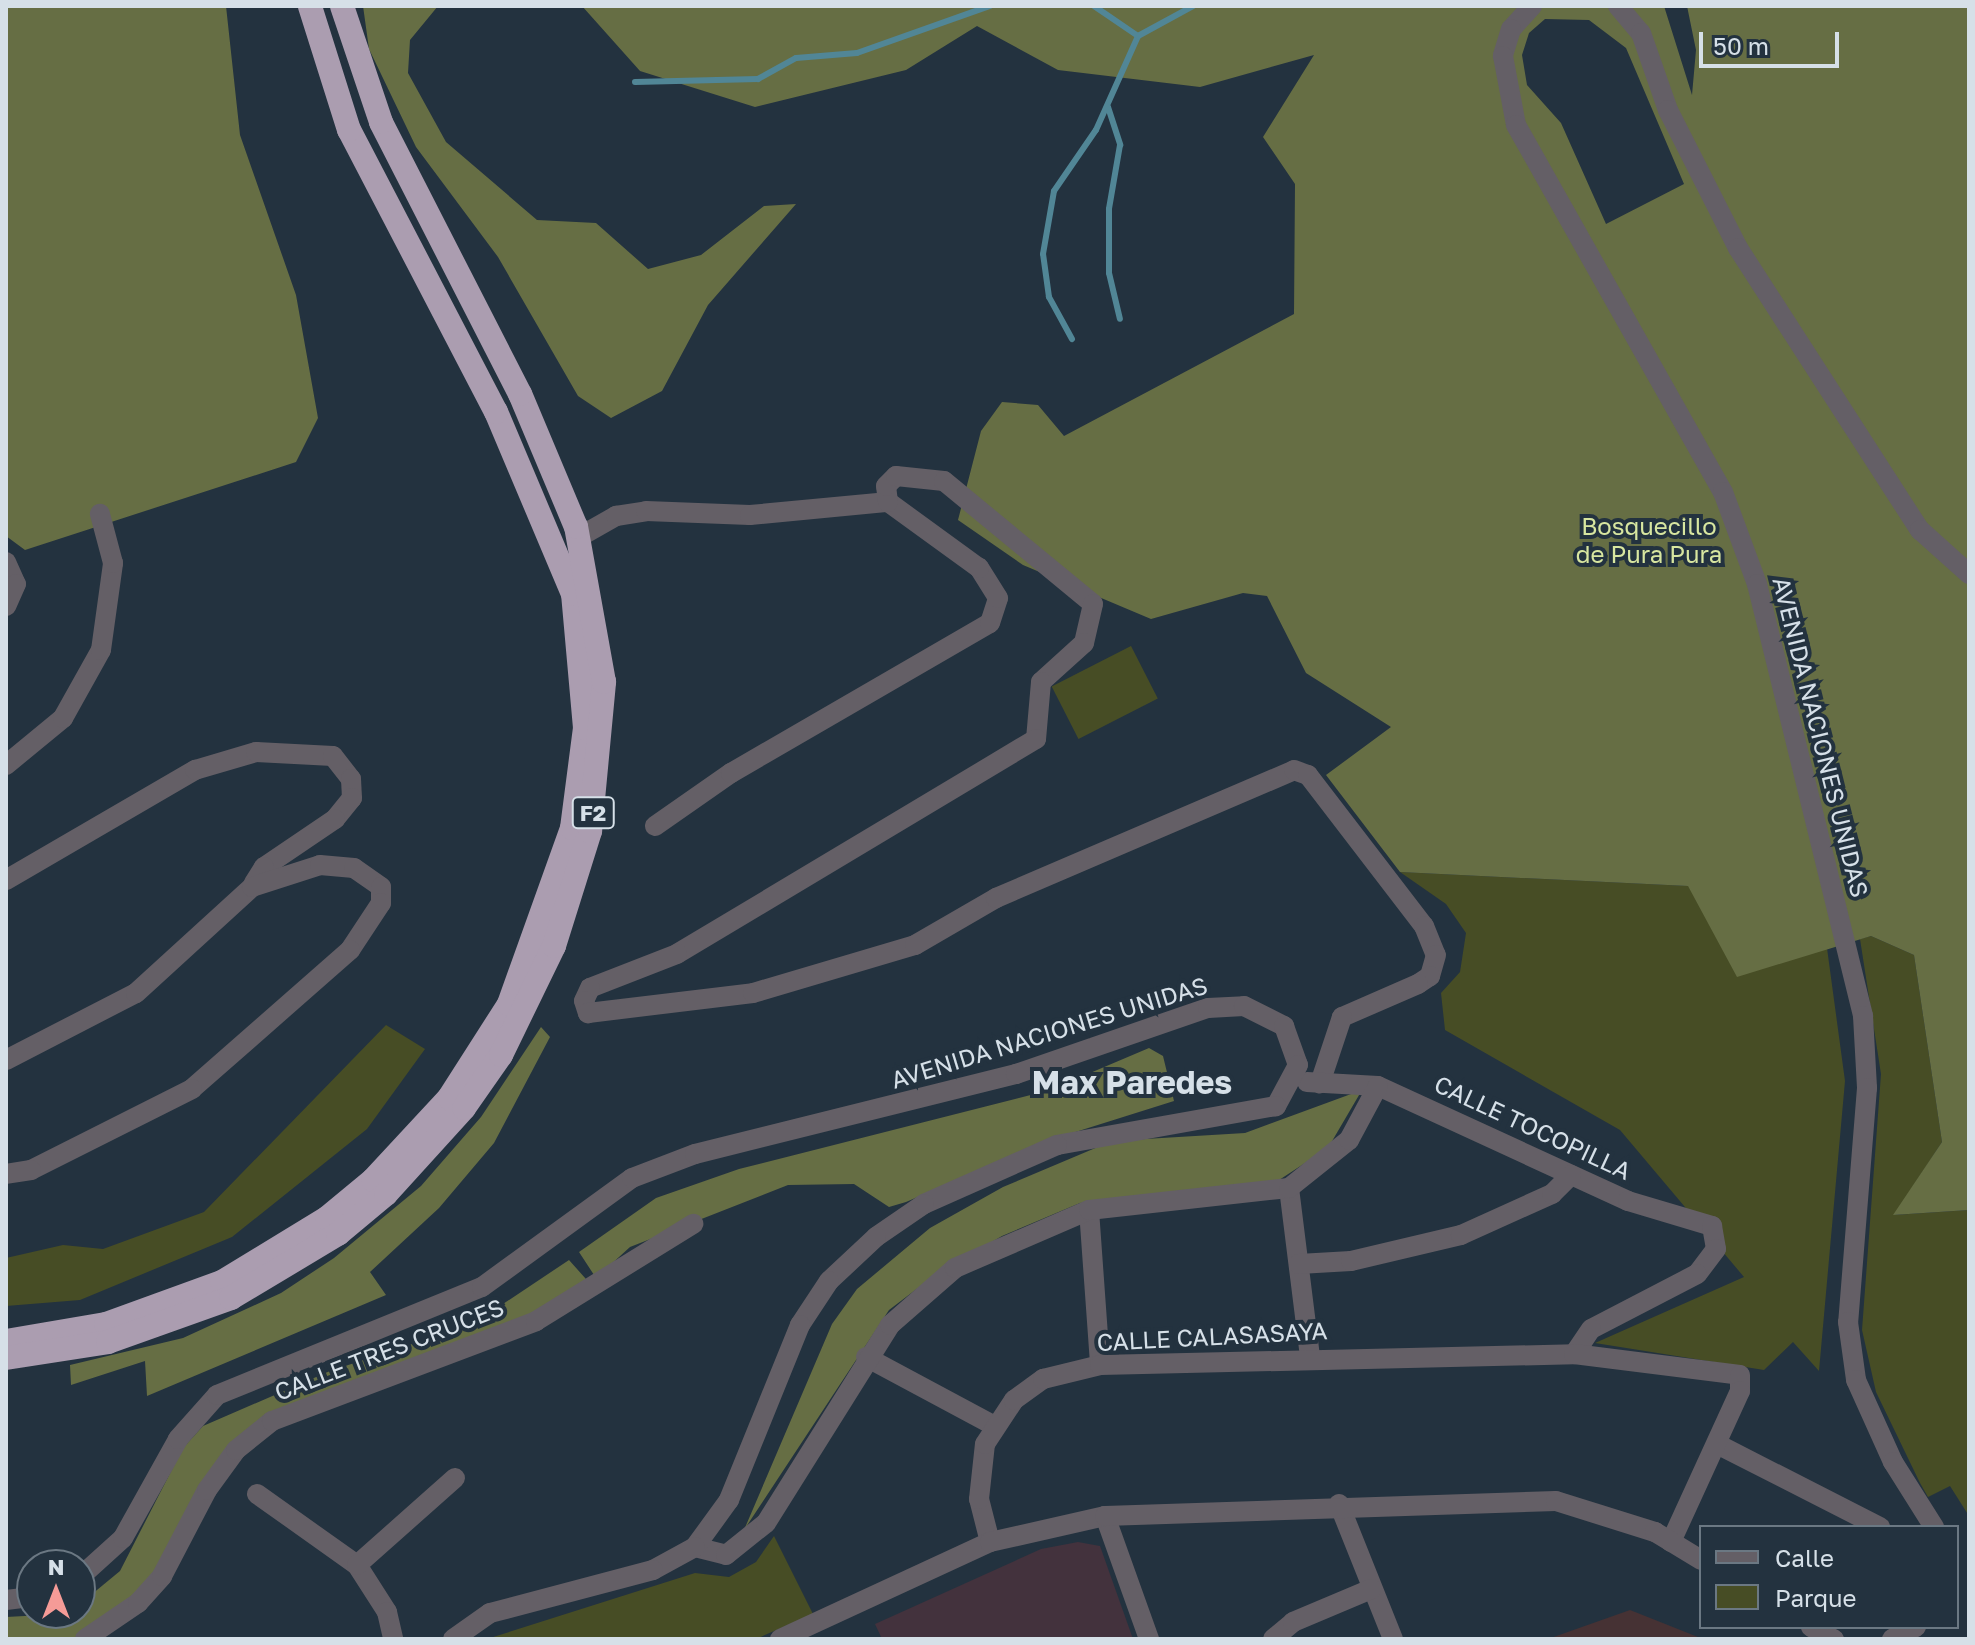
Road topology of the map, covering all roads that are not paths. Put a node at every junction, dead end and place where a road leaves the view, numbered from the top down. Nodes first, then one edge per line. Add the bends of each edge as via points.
1 (310, 6) edge
2 (342, 6) edge
3 (1532, 6) edge
4 (1618, 6) edge
5 (888, 502) junction
6 (100, 514) dead end
7 (579, 537) junction
8 (6, 562) edge
9 (1969, 574) edge
10 (6, 606) edge
11 (6, 765) edge
12 (655, 826) dead end
13 (6, 880) edge
14 (252, 887) junction
15 (6, 1060) edge
16 (1295, 1082) junction
17 (1320, 1083) junction
18 (1378, 1086) junction
19 (6, 1174) edge
20 (1571, 1175) junction
21 (1289, 1188) junction
22 (1089, 1210) junction
23 (693, 1224) dead end
24 (1299, 1264) junction
25 (6, 1341) edge
26 (1574, 1354) junction
27 (1310, 1356) junction
28 (866, 1357) junction
29 (6, 1358) edge
30 (1100, 1365) junction
31 (993, 1425) junction
32 (1717, 1444) junction
33 (455, 1478) dead end
34 (257, 1494) dead end
35 (1339, 1504) junction
36 (1105, 1516) junction
37 (1876, 1525) edge
38 (1933, 1525) edge
39 (990, 1542) junction
40 (1671, 1542) junction
41 (695, 1547) junction
42 (1699, 1559) edge
43 (96, 1562) edge
44 (357, 1565) junction
45 (1371, 1589) junction
46 (1815, 1629) edge
47 (1912, 1629) edge
48 (85, 1639) edge
49 (393, 1639) edge
50 (453, 1639) edge
51 (780, 1639) edge
52 (1149, 1639) edge
53 (1273, 1639) edge
54 (1393, 1639) edge
55 (1834, 1639) edge
56 (1892, 1639) edge

1 - 25 highway, F2 via 349,130 496,412 573,594 585,728 572,828 509,1004 449,1098 373,1180 327,1218 222,1282 106,1324
2 - 7 highway, F2 via 381,122 551,459
3 - 38 street, AVENIDA NACIONES UNIDAS via 1511,29 1503,56 1512,115 1723,492 1757,584 1864,1030 1867,1088 1850,1280 1854,1368 1869,1416
4 - 9 street via 1641,33 1668,110 1738,248 1920,530
5 - 7 street via 750,515 646,511 616,516
5 - 12 street via 979,568 998,613
5 - 17 street via 886,486 896,476 944,481 1093,604 1084,643 1041,682 1036,739 677,954 590,988 584,1001 588,1013 753,993 915,945 996,898 1294,770 1308,775 1385,876 1436,955 1430,976 1418,984 1342,1017
6 - 11 street via 113,563 101,650 63,718
7 - 29 highway, F2 via 604,682 590,831 554,946 472,1098 386,1194 288,1267 172,1323
8 - 10 street via 16,584
13 - 14 street via 195,770 280,751 333,756 351,779 352,798 335,819 288,847
14 - 15 street via 136,993
14 - 19 street via 296,867 354,868 374,876 381,903 350,950 192,1089 31,1170
16 - 17 street, CALLE TOCOPILLA
16 - 41 street via 1276,1106 1255,1114 1102,1132 1057,1145 924,1204 876,1237 829,1281 800,1325 729,1500
16 - 43 street, AVENIDA NACIONES UNIDAS via 1296,1047 1284,1026 1262,1010 1226,1004 933,1098 659,1166 605,1194 482,1287 217,1395 178,1439 123,1538
17 - 18 street, CALLE TOCOPILLA
18 - 20 street, CALLE TOCOPILLA
18 - 21 street via 1349,1140
20 - 24 street via 1539,1201 1461,1235 1351,1261
20 - 26 street, CALLE TOCOPILLA via 1628,1201 1705,1221 1717,1233 1712,1259 1667,1294 1591,1329
21 - 22 street
21 - 24 street
22 - 28 street via 955,1268 923,1292
22 - 30 street
23 - 48 street, CALLE TRES CRUCES via 536,1321 272,1421 236,1450 207,1490 162,1576 138,1603
24 - 27 street
26 - 27 street, CALLE CALASASAYA
26 - 32 street, CALLE CALASASAYA via 1740,1375
27 - 30 street, CALLE CALASASAYA
28 - 31 street
28 - 41 street via 766,1523 726,1555
30 - 31 street, CALLE CALASASAYA via 1043,1379
31 - 39 street via 979,1499
32 - 37 street
32 - 40 street
33 - 44 street
34 - 44 street
35 - 36 street
35 - 40 street via 1556,1501
35 - 45 street
36 - 39 street
36 - 52 street
39 - 51 street
40 - 42 street
41 - 50 street via 653,1570 490,1613
44 - 49 street via 387,1612
45 - 53 street via 1293,1622
45 - 54 street
46 - 55 street
47 - 56 street

